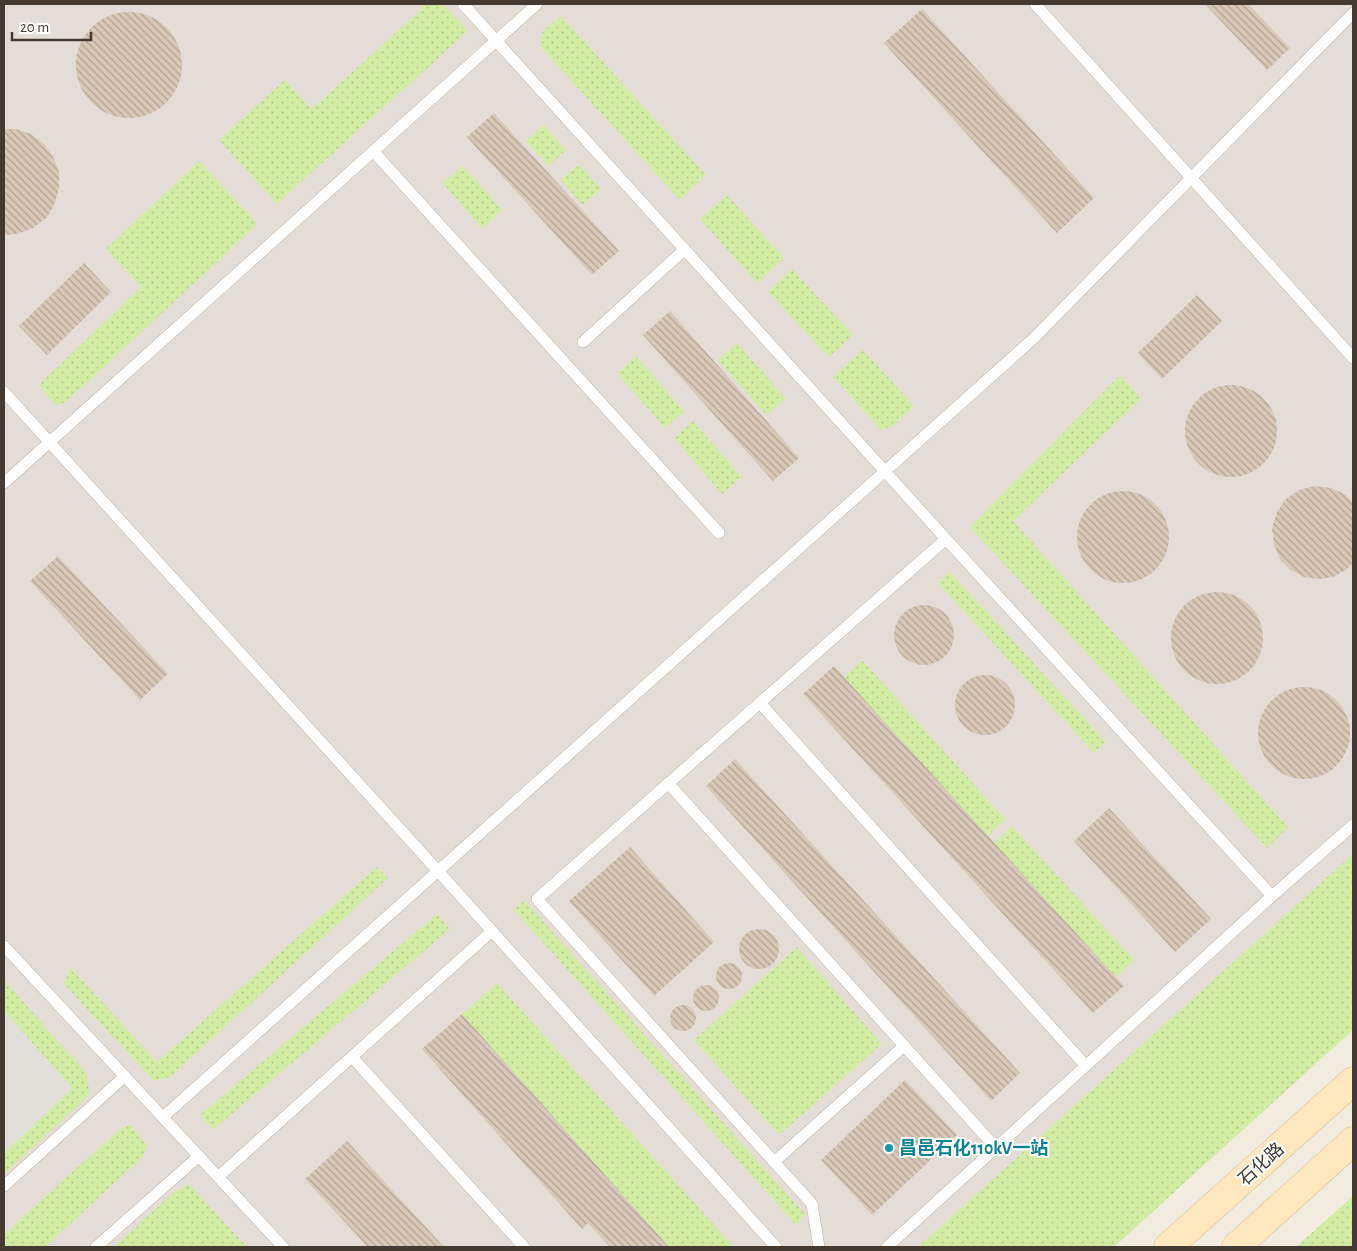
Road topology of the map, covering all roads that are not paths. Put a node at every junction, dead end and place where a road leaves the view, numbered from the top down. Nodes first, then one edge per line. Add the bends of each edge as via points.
1 (464, 4) edge
2 (537, 4) edge
3 (1035, 4) edge
4 (1353, 13) edge
5 (497, 41) junction
6 (374, 151) junction
7 (1191, 178) junction
8 (685, 249) junction
9 (583, 342) dead end
10 (1353, 358) edge
11 (4, 392) edge
12 (49, 442) junction
13 (885, 472) junction
14 (4, 483) edge
15 (719, 533) dead end
16 (946, 539) junction
17 (760, 703) junction
18 (668, 783) junction
19 (1353, 825) edge
20 (438, 872) junction
21 (1272, 896) junction
22 (492, 931) junction
23 (4, 946) edge
24 (904, 1046) junction
25 (352, 1057) junction
26 (1086, 1066) junction
27 (125, 1076) junction
28 (1353, 1081) edge
29 (163, 1118) junction
30 (1353, 1141) edge
31 (996, 1148) junction
32 (199, 1156) junction
33 (774, 1162) junction
34 (218, 1177) junction
35 (4, 1186) edge
36 (96, 1247) edge
37 (284, 1247) edge
38 (524, 1247) edge
39 (776, 1247) edge
40 (819, 1247) edge
41 (887, 1247) edge
42 (1168, 1247) edge
43 (1236, 1247) edge

1 - 5 lane
2 - 5 lane
3 - 7 lane
4 - 7 lane
5 - 6 lane
5 - 8 lane
6 - 12 lane
6 - 15 lane
7 - 10 lane
7 - 13 lane via 1034,338
8 - 9 lane
8 - 13 lane
11 - 12 lane
12 - 14 lane
12 - 20 lane
13 - 16 lane
13 - 20 lane
16 - 17 lane
16 - 21 lane
17 - 18 lane
17 - 26 lane
18 - 24 lane
18 - 33 lane via 536,899
19 - 21 lane
20 - 22 lane
20 - 29 lane
21 - 26 lane
22 - 25 lane
22 - 39 lane
23 - 27 lane
24 - 31 lane
24 - 33 lane
25 - 34 lane
25 - 38 lane
26 - 31 lane
27 - 29 lane
27 - 35 lane
28 - 42 main road, 石化路
29 - 32 lane
30 - 43 main road
31 - 41 lane
32 - 34 lane
32 - 36 lane
33 - 40 lane via 812,1204
34 - 37 lane

